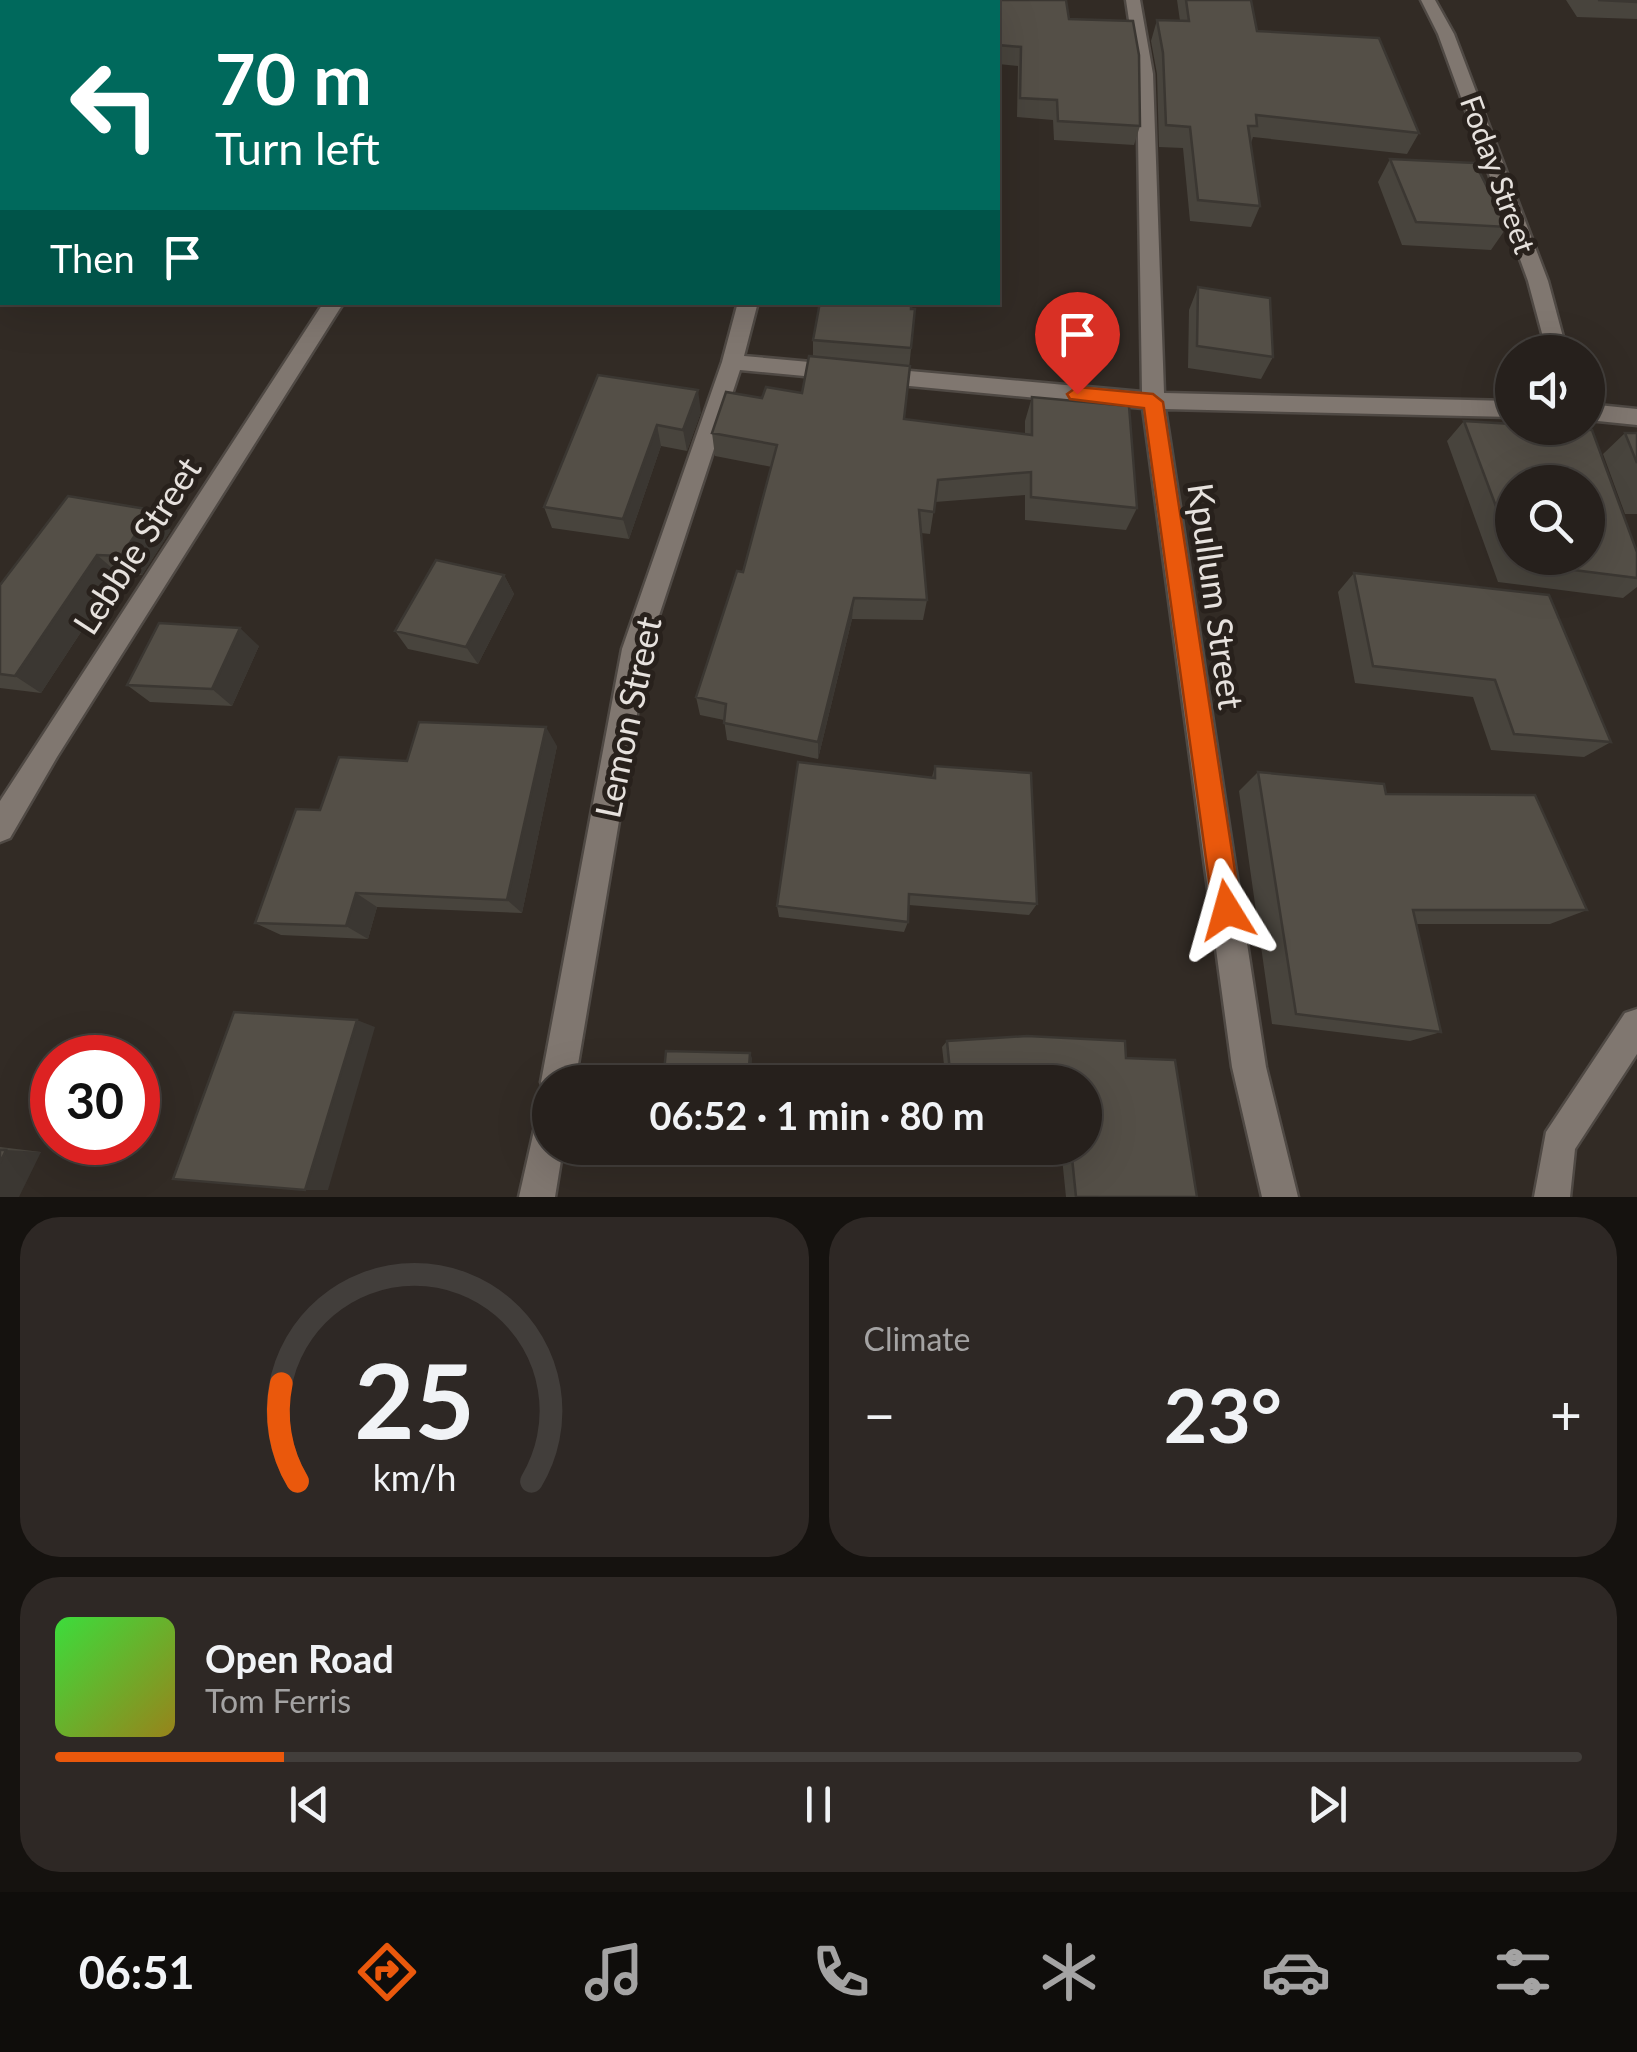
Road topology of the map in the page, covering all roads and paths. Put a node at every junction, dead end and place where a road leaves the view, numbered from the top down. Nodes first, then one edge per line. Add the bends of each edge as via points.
1 (1133, 0) edge
2 (1428, 0) edge
3 (332, 305) edge
4 (747, 305) edge
5 (1553, 335) edge
6 (732, 362) junction
7 (1153, 402) junction
8 (1495, 410) edge
9 (1605, 414) edge
10 (1637, 417) edge
11 (0, 828) edge
12 (1637, 1025) edge
13 (561, 1065) edge
14 (543, 1165) edge
15 (537, 1197) edge
16 (1280, 1197) edge
17 (1552, 1197) edge

1 - 7 street, Kpullum Street via 1145,74
2 - 5 street, Foday Street
3 - 11 street, Lebbie Street
4 - 6 street, Lemon Street
6 - 7 street
6 - 13 street, Lemon Street via 635,649
7 - 8 street
7 - 16 street, Kpullum Street via 1249,1067
9 - 10 street
12 - 17 street via 1558,1144
14 - 15 street

